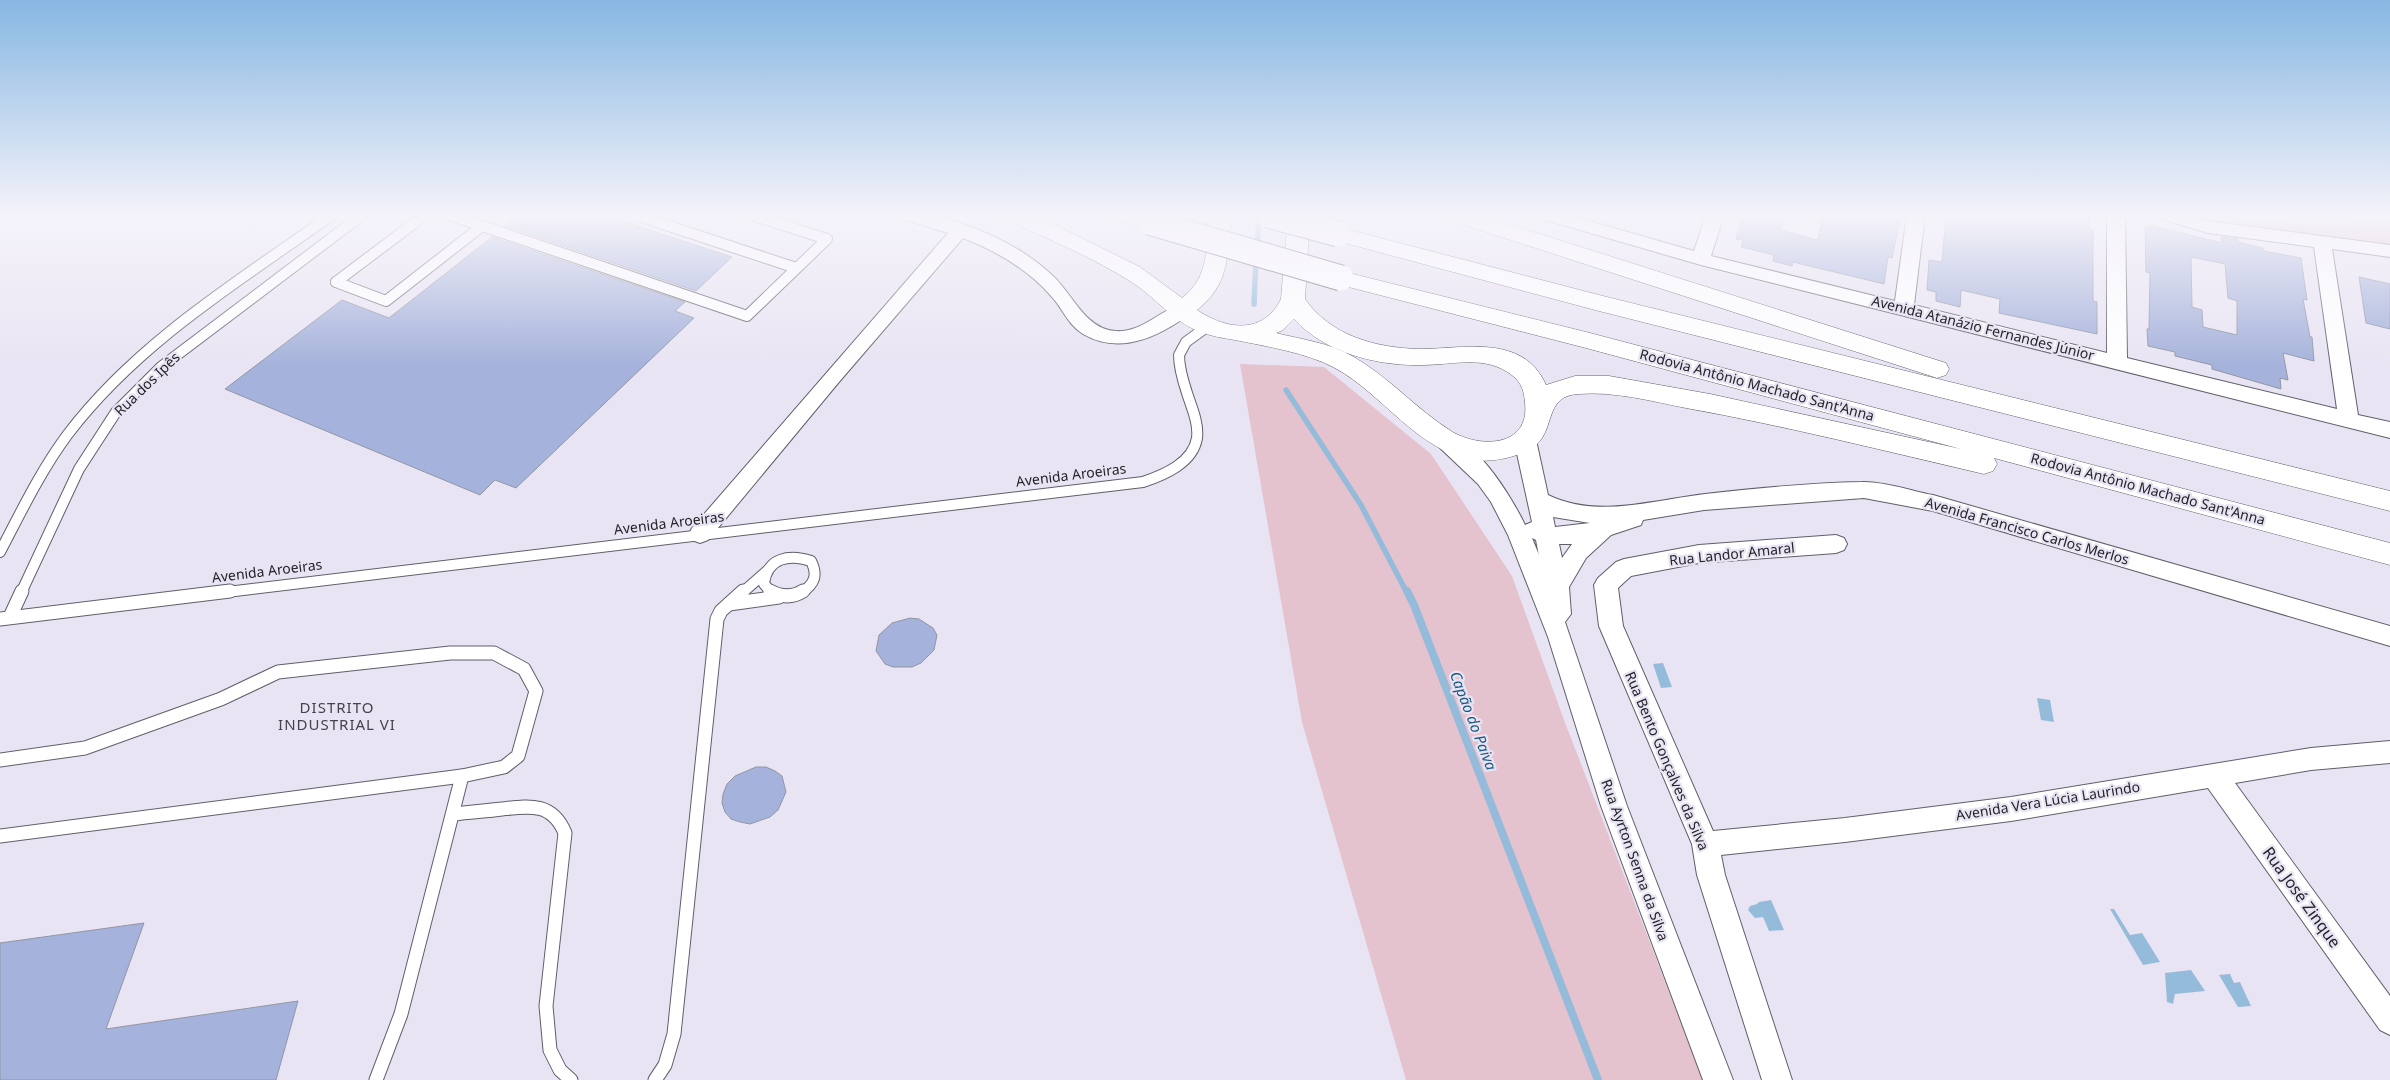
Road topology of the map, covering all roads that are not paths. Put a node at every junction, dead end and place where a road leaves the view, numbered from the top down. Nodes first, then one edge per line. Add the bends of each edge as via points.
1 (262, 265) edge
2 (295, 265) edge
3 (358, 265) edge
4 (432, 265) edge
5 (598, 265) edge
6 (788, 265) edge
7 (799, 265) edge
8 (929, 265) edge
9 (1028, 265) edge
10 (1120, 265) edge
11 (1214, 265) edge
12 (1295, 265) edge
13 (1298, 265) edge
14 (1457, 265) edge
15 (1617, 265) edge
16 (1728, 265) edge
17 (1909, 265) edge
18 (2116, 265) edge
19 (2326, 265) edge
20 (796, 268) junction
21 (1293, 300) junction
22 (1904, 308) junction
23 (1181, 311) junction
24 (1208, 326) junction
25 (1250, 336) junction
26 (2117, 361) junction
27 (1539, 408) junction
28 (2349, 421) junction
29 (2390, 430) edge
30 (1525, 440) junction
31 (1446, 442) junction
32 (1537, 499) junction
33 (2390, 500) edge
34 (1656, 511) junction
35 (1508, 512) junction
36 (1602, 530) junction
37 (700, 534) junction
38 (1547, 536) junction
39 (1836, 544) dead end
40 (0, 552) edge
41 (2390, 554) edge
42 (2390, 558) edge
43 (767, 570) junction
44 (1606, 585) joint
45 (1557, 586) junction
46 (780, 597) junction
47 (728, 604) junction
48 (5, 618) edge
49 (2390, 636) edge
50 (1560, 637) junction
51 (2390, 752) edge
52 (0, 760) edge
53 (2214, 775) junction
54 (462, 776) junction
55 (454, 814) junction
56 (0, 836) edge
57 (1705, 844) junction
58 (2390, 1020) edge
59 (376, 1080) edge
60 (571, 1080) edge
61 (655, 1080) edge
62 (1718, 1080) edge
63 (1777, 1080) edge

1 - 40 lane, Rua dos Ipês via 153,347 108,388 67,436 35,486
2 - 48 lane, Rua dos Ipês via 160,367 116,412 79,469
3 - 4 lane via 336,282 386,301
5 - 20 lane via 748,316
6 - 20 lane
7 - 20 lane
8 - 37 street
9 - 23 street via 1047,280 1074,316 1090,331 1105,337 1126,338 1146,332
10 - 23 highway via 1149,283
11 - 23 highway via 1209,284
12 - 21 highway
13 - 41 highway, Rodovia Antônio Machado Sant'Anna, bridge
14 - 33 highway, bridge
15 - 33 highway via 1898,358
16 - 22 street, Avenida Atanázio Fernandes Júnior
17 - 22 street
18 - 26 street
19 - 28 street
21 - 25 highway via 1275,324
21 - 27 highway via 1299,310 1323,331 1357,347 1419,357 1479,354 1510,363 1525,372 1535,385
22 - 26 street, Avenida Atanázio Fernandes Júnior
23 - 24 highway
24 - 25 highway
24 - 37 lane, Avenida Aroeiras via 1185,344 1179,355 1197,437 1187,456 1158,477 1143,482
25 - 31 highway via 1342,361 1376,384
26 - 28 street, Avenida Atanázio Fernandes Júnior
27 - 30 highway via 1535,430
27 - 42 highway via 1556,391 1575,385 1608,385 1701,402 2136,498
28 - 29 street, Avenida Atanázio Fernandes Júnior
30 - 31 highway via 1508,448 1488,451 1470,450
30 - 32 street, Rua Ayrton Senna da Silva
31 - 35 street, Rua Ayrton Senna da Silva via 1486,478
32 - 34 street via 1561,511 1590,515
32 - 38 street, Rua Ayrton Senna da Silva
34 - 36 street
34 - 49 street, Avenida Francisco Carlos Merlos via 1714,502 1864,490 1933,503
35 - 38 street
35 - 50 street, Rua Ayrton Senna da Silva via 1540,582
36 - 38 street
36 - 45 street via 1578,552
37 - 48 lane, Avenida Aroeiras
38 - 45 street, Rua Ayrton Senna da Silva
39 - 44 street, Rua Landor Amaral via 1690,556 1624,568
43 - 46 lane via 764,577 767,590
43 - 46 lane via 780,560 796,556 811,561 815,566 816,579 812,585 798,595
43 - 47 lane
44 - 57 street, Rua Bento Gonçalves da Silva via 1610,626
45 - 50 street, Rua Ayrton Senna da Silva
46 - 47 lane
47 - 61 lane via 718,619 674,1034 665,1065
50 - 62 street, Rua Ayrton Senna da Silva via 1614,806
51 - 53 street, Avenida Vera Lúcia Laurindo via 2311,759
52 - 54 lane via 85,748 221,699 278,672 450,653 494,653 524,669 536,692 527,729 518,756 504,767
53 - 57 street, Avenida Vera Lúcia Laurindo via 2011,809
53 - 58 street, Rua José Zinque
54 - 55 lane
54 - 56 lane
55 - 59 lane via 401,1014
55 - 60 lane via 529,806 540,807 561,822 564,833 546,1006 550,1050 560,1070
57 - 63 street, Rua Bento Gonçalves da Silva via 1711,875

